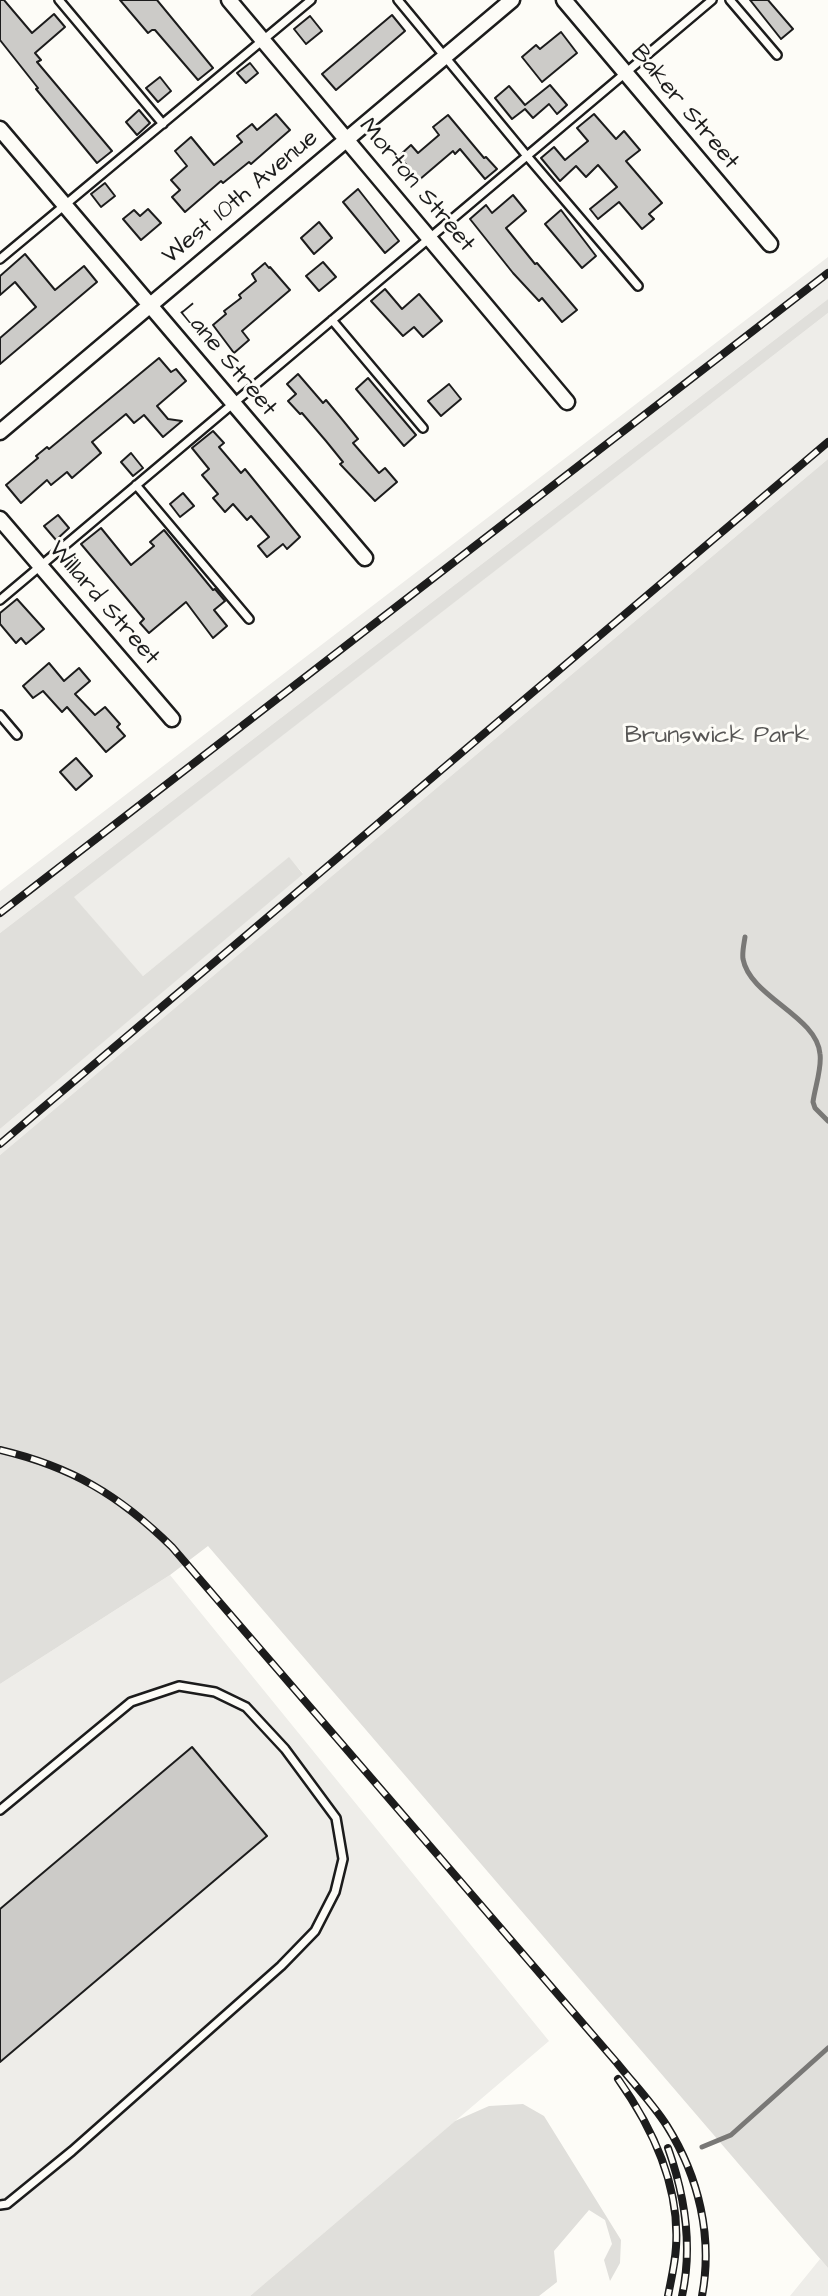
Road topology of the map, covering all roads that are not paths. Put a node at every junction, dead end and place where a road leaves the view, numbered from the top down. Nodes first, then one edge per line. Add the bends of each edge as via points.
1 (59, 0) edge
2 (229, 0) edge
3 (311, 0) edge
4 (398, 0) edge
5 (512, 0) edge
6 (564, 0) edge
7 (712, 0) edge
8 (730, 0) edge
9 (263, 40) junction
10 (445, 55) junction
11 (777, 55) dead end
12 (626, 73) junction
13 (163, 124) junction
14 (0, 129) edge
15 (346, 139) junction
16 (527, 156) junction
17 (65, 205) junction
18 (430, 237) junction
19 (770, 244) dead end
20 (0, 259) edge
21 (638, 286) dead end
22 (150, 306) junction
23 (332, 320) junction
24 (567, 402) dead end
25 (233, 403) junction
26 (423, 428) dead end
27 (0, 432) edge
28 (136, 485) junction
29 (0, 519) edge
30 (365, 558) dead end
31 (41, 566) junction
32 (0, 600) edge
33 (248, 619) dead end
34 (0, 715) edge
35 (172, 719) dead end
36 (17, 735) dead end
37 (0, 1810) edge
38 (0, 2205) edge

1 - 13 lane
2 - 9 street, Morton Street
3 - 9 lane
4 - 10 lane
5 - 10 street, West 10th Avenue
6 - 12 street, Baker Street
7 - 12 lane
8 - 11 lane
9 - 13 lane
9 - 15 street, Morton Street
10 - 15 street, West 10th Avenue
10 - 16 lane
12 - 16 lane
12 - 19 street, Baker Street
13 - 17 lane
14 - 17 street, Lane Street
15 - 18 street, Morton Street
15 - 22 street, West 10th Avenue
16 - 18 lane
16 - 21 lane
17 - 20 lane
17 - 22 street, Lane Street
18 - 23 lane
18 - 24 street, Morton Street
22 - 25 street, Lane Street
22 - 27 street, West 10th Avenue
23 - 25 lane
23 - 26 lane
25 - 28 lane
25 - 30 street, Lane Street
28 - 31 lane
28 - 33 lane
29 - 31 street, Willard Street
31 - 32 lane
31 - 35 street, Willard Street
34 - 36 lane
37 - 38 lane via 131,1702 179,1686 215,1692 246,1707 285,1749 336,1818 343,1859 335,1892 315,1931 281,1966 72,2151

